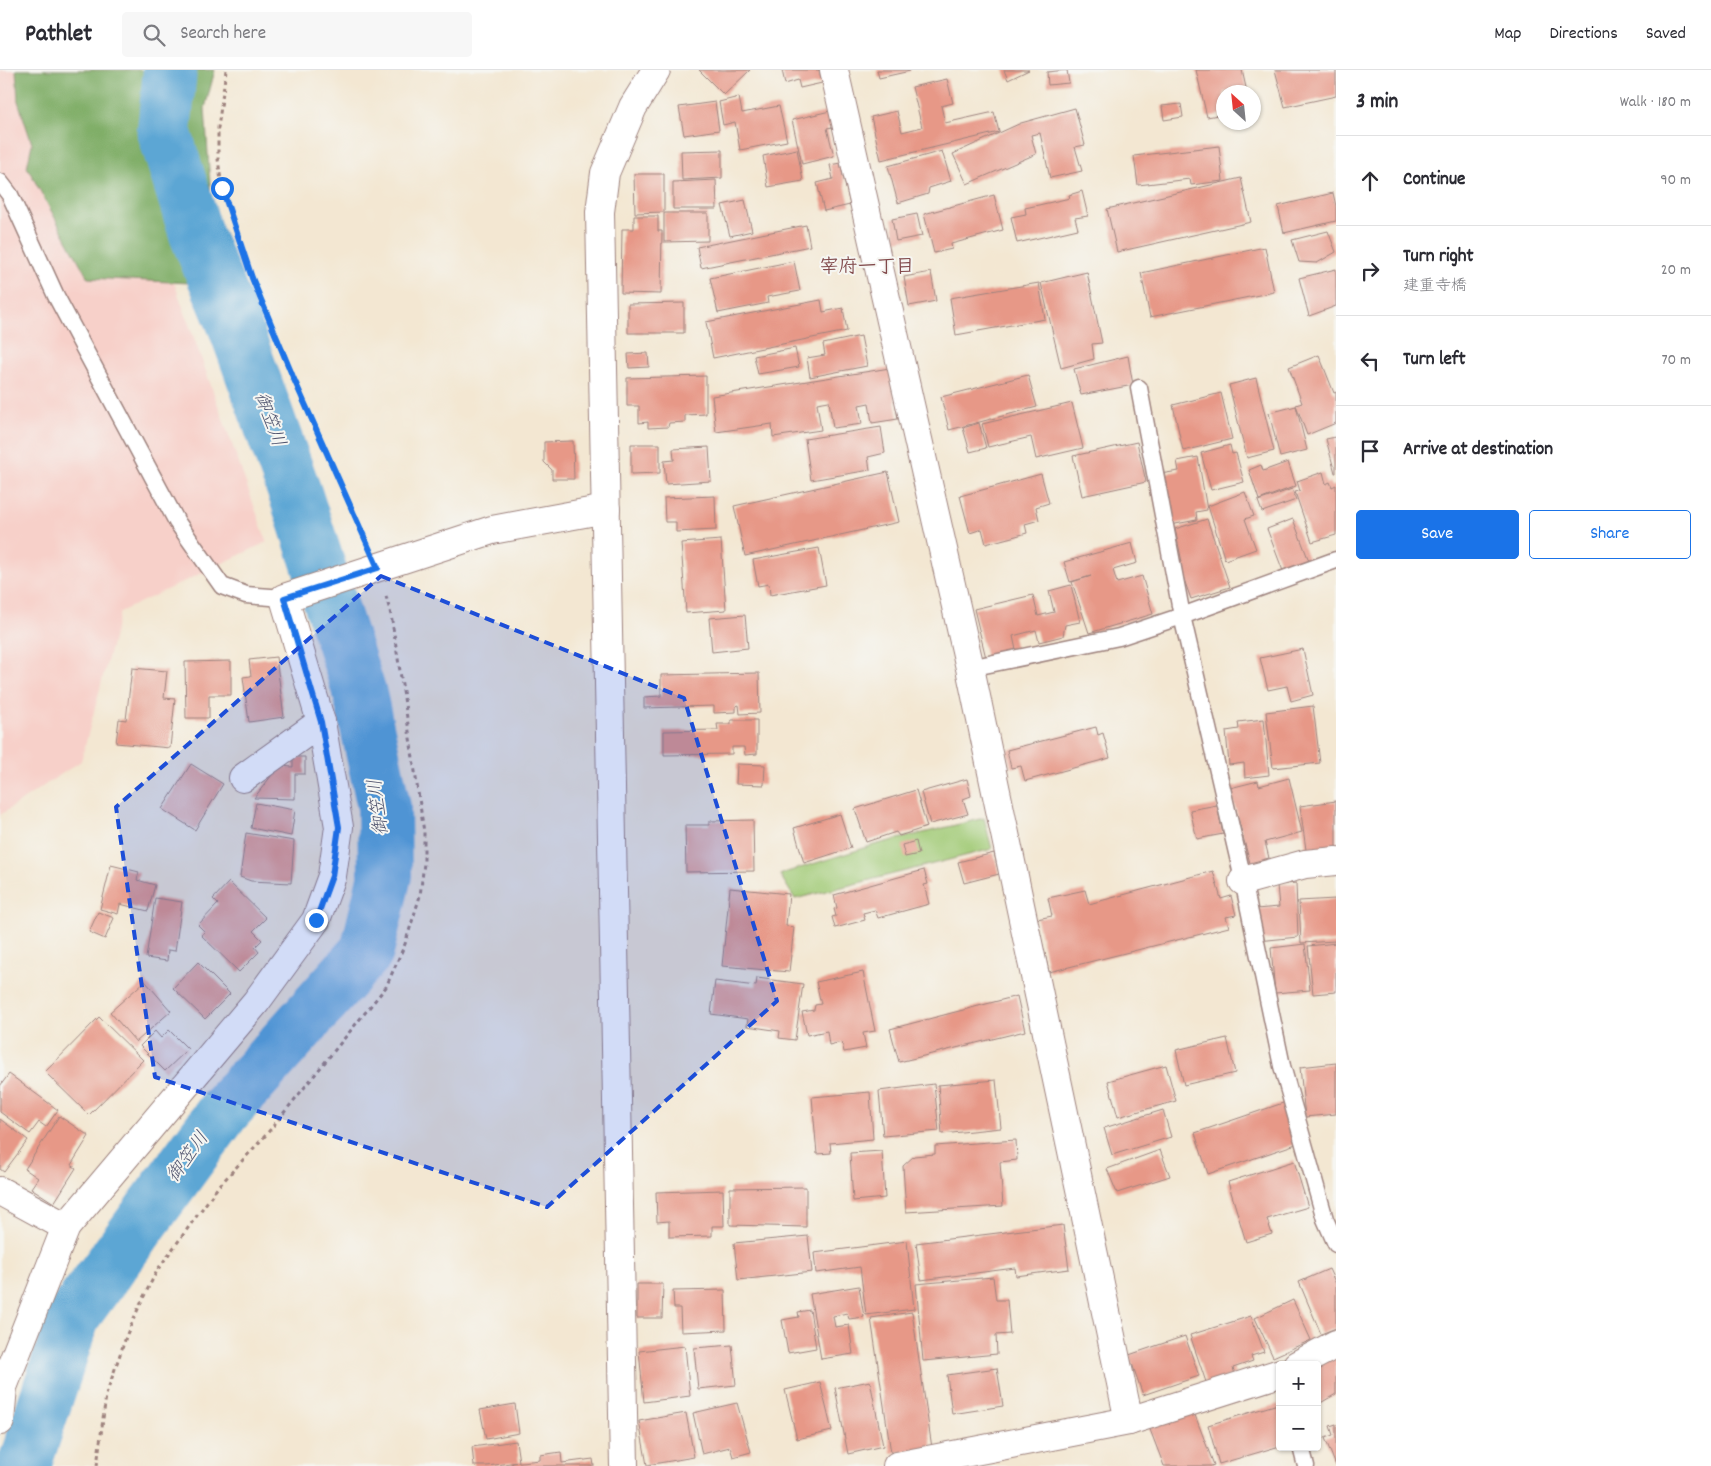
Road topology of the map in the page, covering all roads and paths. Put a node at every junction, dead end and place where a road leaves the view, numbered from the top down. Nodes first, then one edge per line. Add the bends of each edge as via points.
1 (226, 70) edge
2 (656, 70) edge
3 (834, 70) edge
4 (0, 182) edge
5 (1139, 388) dead end
6 (606, 509) junction
7 (1336, 560) edge
8 (371, 570) junction
9 (292, 595) junction
10 (1182, 616) junction
11 (970, 668) junction
12 (321, 722) junction
13 (243, 778) dead end
14 (1336, 862) edge
15 (1243, 881) junction
16 (0, 1191) edge
17 (66, 1227) junction
18 (1336, 1244) edge
19 (1336, 1344) edge
20 (1304, 1361) edge
21 (1276, 1374) edge
22 (2, 1387) edge
23 (0, 1421) edge
24 (1129, 1421) junction
25 (1302, 1451) edge
26 (97, 1466) edge
27 (624, 1466) edge
28 (897, 1466) edge
29 (1306, 1466) edge

1 - 8 path via 218,128 222,188 252,278
2 - 6 street via 633,107 605,172 600,212
3 - 11 street
4 - 9 lane via 10,195 61,305 176,522 194,548 222,586 246,595
5 - 10 lane
6 - 8 street via 492,530
6 - 27 street
7 - 10 lane
8 - 9 street
8 - 26 path via 391,615 424,832 420,896 405,944 386,987 265,1136 218,1187 158,1269 127,1334 106,1395
9 - 12 street
10 - 11 lane via 1119,637
10 - 15 lane
11 - 24 street
12 - 13 street
12 - 17 street via 339,827 332,876 316,920 256,1002
14 - 15 street via 1305,864
15 - 18 lane via 1282,1066
16 - 17 street
17 - 22 street
19 - 20 street
21 - 24 street
22 - 23 street
24 - 28 street
25 - 29 lane

